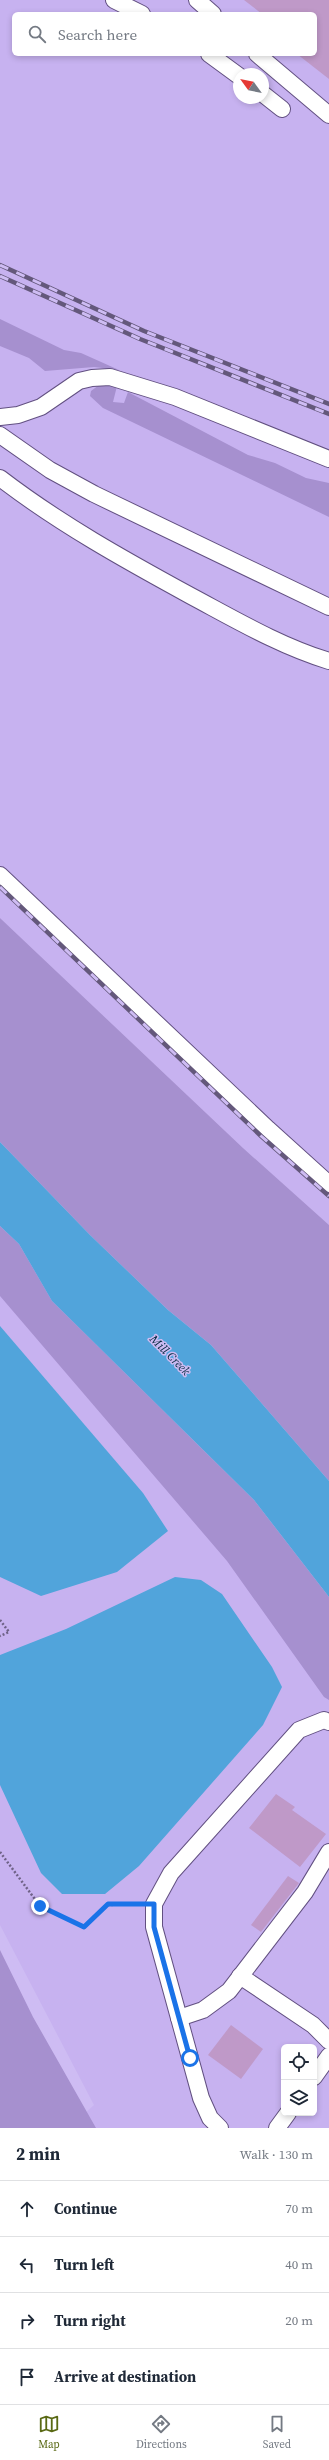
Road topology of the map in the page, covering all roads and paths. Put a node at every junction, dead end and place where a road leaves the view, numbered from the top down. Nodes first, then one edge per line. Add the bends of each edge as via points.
1 (114, 0) edge
2 (197, 0) edge
3 (138, 12) edge
4 (210, 12) edge
5 (212, 56) edge
6 (259, 56) edge
7 (233, 72) edge
8 (269, 99) edge
9 (282, 109) dead end
10 (329, 115) edge
11 (0, 417) edge
12 (0, 436) edge
13 (329, 459) edge
14 (0, 478) edge
15 (329, 607) edge
16 (329, 661) edge
17 (0, 875) edge
18 (329, 1184) edge
19 (0, 1620) edge
20 (0, 1636) edge
21 (329, 1722) edge
22 (0, 1852) edge
23 (329, 1852) edge
24 (154, 1904) junction
25 (240, 1976) junction
26 (179, 2018) junction
27 (329, 2042) edge
28 (329, 2056) edge
29 (317, 2073) edge
30 (286, 2116) edge
31 (220, 2128) edge
32 (277, 2128) edge

1 - 3 lane
2 - 4 lane
5 - 7 lane
6 - 10 lane
8 - 9 lane
11 - 13 lane via 18,415 41,407 79,381 110,377 175,397
12 - 15 lane via 50,470 83,488
14 - 16 lane via 88,538 164,581 277,641
17 - 18 lane
19 - 20 path via 9,1632
21 - 24 lane via 324,1720 298,1730 171,1873
22 - 24 path via 40,1906 84,1927 108,1904
23 - 25 lane via 305,1892
24 - 26 lane via 154,1927
25 - 26 lane via 229,1991 203,2010
25 - 27 lane via 313,2025
26 - 31 lane via 201,2098 210,2118
28 - 29 lane
30 - 32 lane

